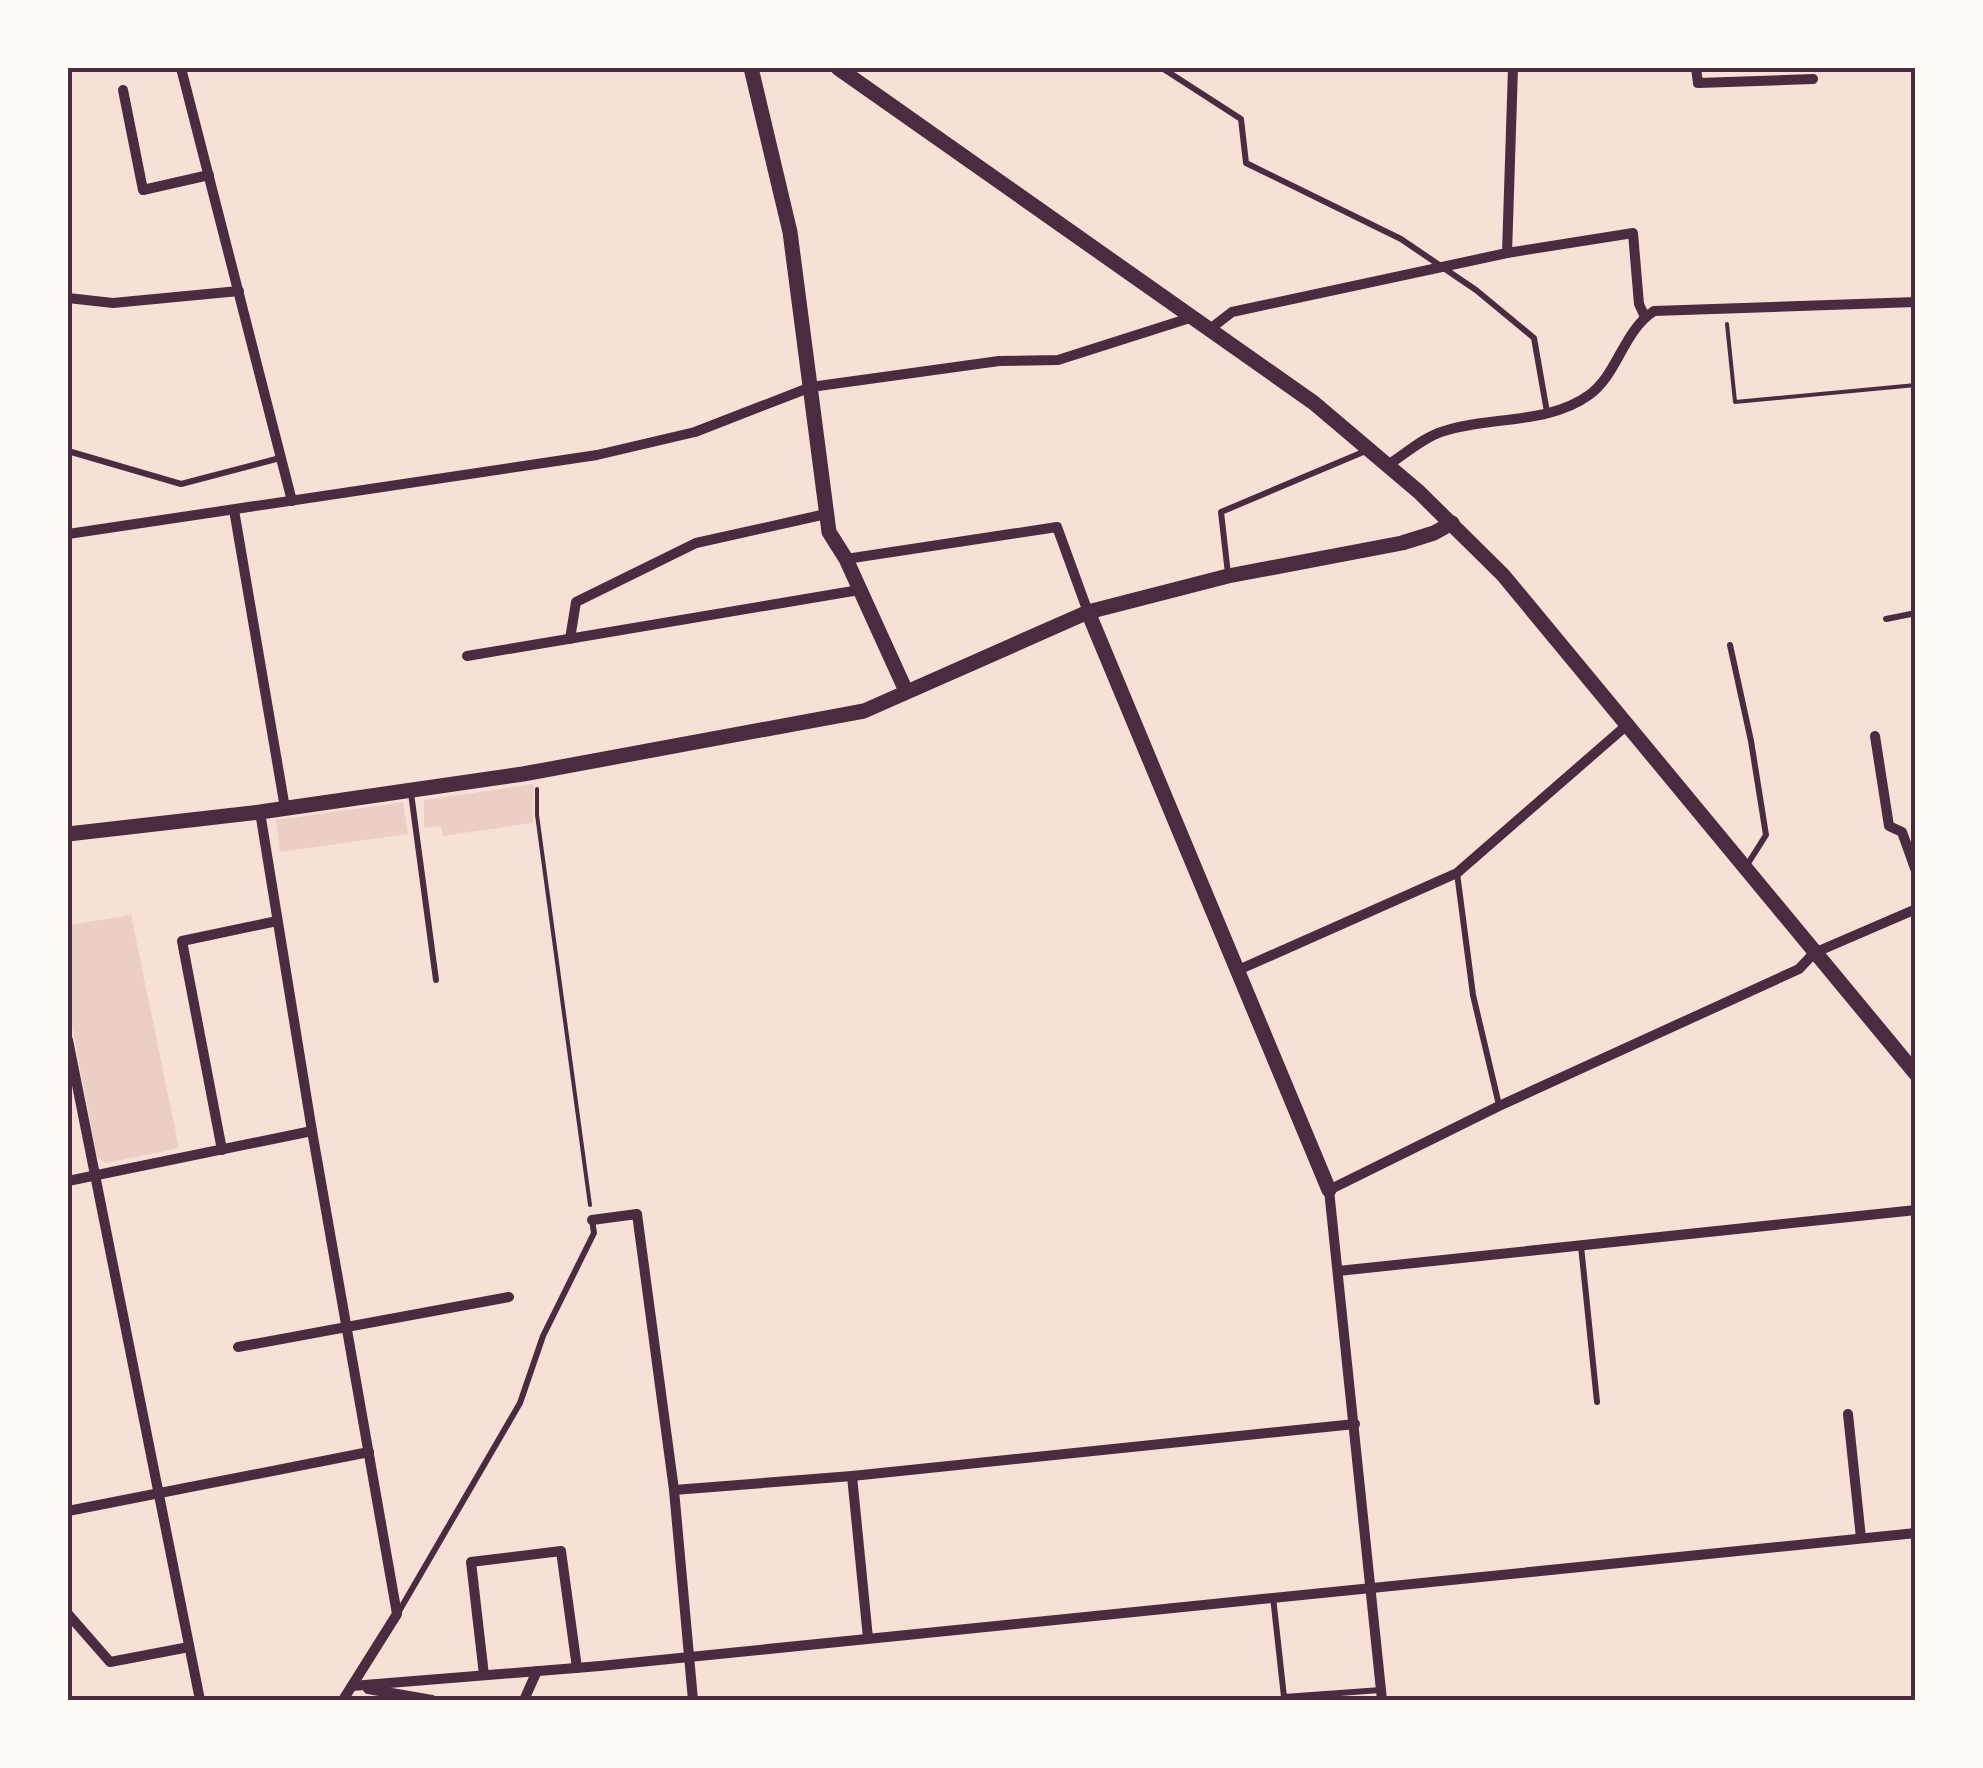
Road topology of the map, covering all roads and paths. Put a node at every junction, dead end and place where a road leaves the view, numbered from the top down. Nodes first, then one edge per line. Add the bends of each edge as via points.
1 (181, 68) edge
2 (752, 68) edge
3 (838, 68) edge
4 (1162, 68) edge
5 (1513, 68) edge
6 (1696, 68) edge
7 (1813, 79) dead end
8 (123, 90) dead end
9 (209, 175) junction
10 (1507, 253) junction
11 (1445, 267) junction
12 (239, 292) junction
13 (68, 298) edge
14 (1916, 302) edge
15 (1726, 310) junction
16 (1193, 317) junction
17 (1645, 317) junction
18 (1210, 329) junction
19 (1916, 385) edge
20 (811, 387) junction
21 (1547, 412) junction
22 (1370, 449) junction
23 (68, 451) edge
24 (280, 458) junction
25 (1388, 465) junction
26 (292, 501) junction
27 (234, 510) junction
28 (826, 514) junction
29 (1452, 523) junction
30 (68, 534) edge
31 (846, 559) junction
32 (1228, 576) junction
33 (860, 590) junction
34 (1088, 612) junction
35 (1916, 613) edge
36 (1886, 619) dead end
37 (570, 640) junction
38 (1730, 645) dead end
39 (467, 656) dead end
40 (906, 692) junction
41 (1626, 724) junction
42 (1875, 736) dead end
43 (537, 772) junction
44 (411, 790) junction
45 (285, 808) junction
46 (260, 812) junction
47 (68, 834) edge
48 (1744, 870) junction
49 (1916, 871) edge
50 (1457, 873) junction
51 (1916, 909) edge
52 (277, 921) junction
53 (1814, 953) junction
54 (1236, 972) junction
55 (436, 980) dead end
56 (68, 1040) edge
57 (71, 1073) edge
58 (1916, 1074) edge
59 (1499, 1106) junction
60 (312, 1131) junction
61 (222, 1150) junction
62 (96, 1175) junction
63 (68, 1181) edge
64 (1329, 1190) junction
65 (1916, 1210) edge
66 (592, 1220) junction
67 (1581, 1244) junction
68 (1338, 1271) junction
69 (509, 1297) dead end
70 (346, 1329) junction
71 (238, 1347) dead end
72 (1597, 1402) dead end
73 (1848, 1414) dead end
74 (1354, 1424) junction
75 (369, 1452) junction
76 (852, 1476) junction
77 (674, 1490) junction
78 (158, 1492) junction
79 (68, 1510) edge
80 (1916, 1533) edge
81 (1860, 1538) junction
82 (1370, 1586) junction
83 (1273, 1596) junction
84 (68, 1614) edge
85 (398, 1614) junction
86 (868, 1638) junction
87 (189, 1647) junction
88 (691, 1656) junction
89 (577, 1668) junction
90 (537, 1671) junction
91 (484, 1675) junction
92 (352, 1686) junction
93 (1381, 1695) edge
94 (200, 1700) edge
95 (343, 1700) edge
96 (432, 1700) edge
97 (524, 1700) edge
98 (694, 1700) edge

1 - 9 street
2 - 20 street via 790,232
3 - 16 street
4 - 11 lane via 1241,118 1246,163
5 - 10 street
6 - 7 street via 1698,83
8 - 9 street via 143,190
9 - 12 street
10 - 11 street
10 - 17 street via 1634,233 1638,304
11 - 18 street via 1232,312
11 - 21 lane via 1534,338
12 - 13 street via 112,304
12 - 24 street
14 - 15 street
15 - 17 street via 1666,309
15 - 19 path via 1735,402
16 - 18 street
16 - 20 street via 1058,360 999,361
17 - 21 street via 1590,395
18 - 22 street
20 - 26 street via 695,432 597,455
20 - 28 street
21 - 25 street via 1438,432
22 - 25 street
22 - 32 lane via 1221,512
23 - 24 lane via 181,484
24 - 26 street
25 - 29 street
26 - 27 street
27 - 30 street
27 - 45 street
28 - 31 street
28 - 37 street via 696,543 653,562 576,602
29 - 32 street via 1402,543
29 - 41 street
31 - 33 street
31 - 34 street via 1056,526
32 - 34 street
33 - 37 street
33 - 40 street
34 - 40 street
34 - 54 street
35 - 36 lane
37 - 39 street
38 - 48 lane via 1766,835
40 - 43 street via 864,711
41 - 48 street
41 - 50 street
42 - 49 street via 1889,826 1902,832
43 - 44 street
43 - 66 path via 537,815
44 - 45 street
44 - 55 lane
45 - 46 street
46 - 47 street
46 - 52 street
48 - 53 street
50 - 54 street
50 - 59 lane via 1473,994
51 - 53 street
52 - 60 street
52 - 61 street via 182,940
53 - 58 street
53 - 59 street via 1799,969
54 - 64 street
56 - 57 street
57 - 62 street
59 - 64 street
60 - 61 street
60 - 70 street
61 - 62 street
62 - 63 street
62 - 78 street
64 - 68 street
65 - 67 street
66 - 77 street via 638,1214
66 - 85 lane via 594,1233 543,1336 520,1402
67 - 68 street
67 - 72 lane
68 - 74 street
69 - 70 street
70 - 71 street
70 - 75 street
73 - 81 street
74 - 76 street
74 - 82 street
75 - 78 street
75 - 85 street
76 - 77 street
76 - 86 street
77 - 88 street
78 - 79 street
78 - 87 street
80 - 81 street
81 - 82 street
82 - 83 street
82 - 93 street
83 - 86 street
83 - 93 lane via 1284,1697
84 - 87 street via 110,1662
85 - 92 street
86 - 88 street
87 - 94 street
88 - 89 street
88 - 98 street
89 - 90 street
89 - 91 street via 561,1551 471,1562
90 - 91 street
90 - 97 street
91 - 92 street
92 - 95 street
92 - 96 street

